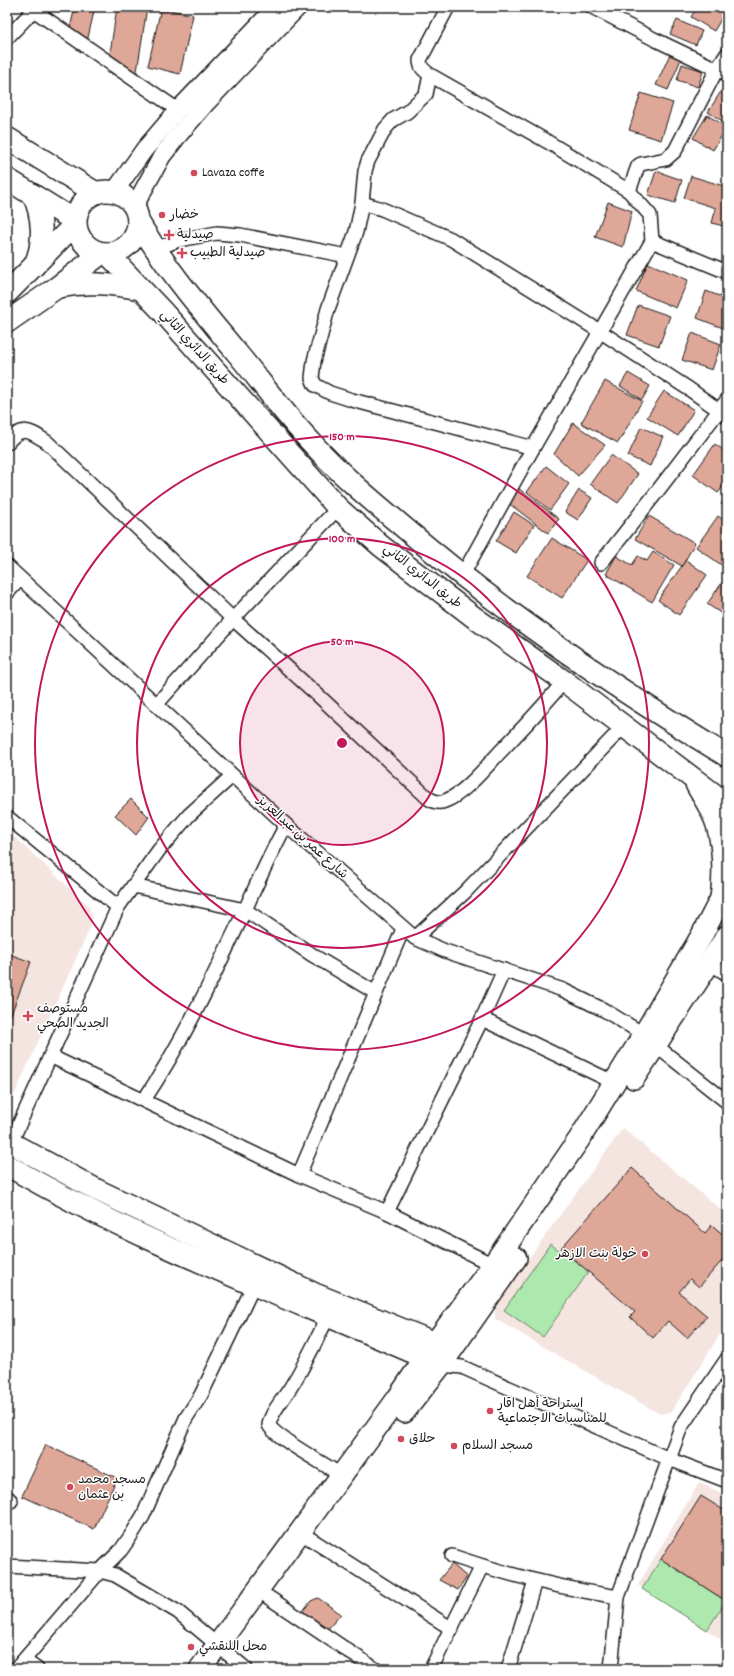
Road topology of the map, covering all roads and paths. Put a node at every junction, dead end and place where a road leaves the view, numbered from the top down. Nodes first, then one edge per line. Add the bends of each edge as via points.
1 (276, 7) edge
2 (298, 7) edge
3 (448, 7) edge
4 (592, 7) edge
5 (31, 9) edge
6 (7, 38) edge
7 (727, 54) edge
8 (722, 71) edge
9 (430, 75) junction
10 (178, 110) junction
11 (7, 138) edge
12 (7, 179) edge
13 (629, 191) junction
14 (105, 192) junction
15 (32, 195) junction
16 (362, 203) junction
17 (136, 214) junction
18 (75, 223) junction
19 (652, 241) junction
20 (155, 249) junction
21 (105, 253) junction
22 (347, 256) junction
23 (34, 266) junction
24 (727, 272) edge
25 (56, 288) junction
26 (140, 289) junction
27 (7, 293) edge
28 (7, 322) edge
29 (601, 332) junction
30 (725, 409) edge
31 (7, 443) edge
32 (533, 448) junction
33 (338, 508) junction
34 (427, 549) junction
35 (600, 563) dead end
36 (7, 566) edge
37 (410, 569) junction
38 (462, 576) junction
39 (20, 579) junction
40 (7, 593) edge
41 (233, 620) junction
42 (564, 681) junction
43 (156, 706) junction
44 (624, 726) junction
45 (727, 756) edge
46 (232, 776) junction
47 (693, 778) junction
48 (727, 804) edge
49 (7, 817) edge
50 (286, 825) junction
51 (133, 886) junction
52 (724, 893) edge
53 (118, 907) junction
54 (245, 910) junction
55 (403, 929) junction
56 (727, 936) edge
57 (415, 938) junction
58 (710, 963) junction
59 (504, 970) junction
60 (727, 974) edge
61 (376, 993) junction
62 (482, 1019) junction
63 (649, 1041) junction
64 (50, 1056) junction
65 (615, 1083) junction
66 (144, 1100) junction
67 (727, 1102) edge
68 (8, 1145) edge
69 (7, 1165) edge
70 (299, 1175) junction
71 (387, 1212) junction
72 (494, 1266) junction
73 (254, 1285) junction
74 (328, 1317) junction
75 (443, 1357) junction
76 (727, 1359) edge
77 (669, 1459) junction
78 (341, 1475) junction
79 (727, 1481) edge
80 (309, 1538) junction
81 (452, 1556) dead end
82 (7, 1566) edge
83 (482, 1566) junction
84 (100, 1571) junction
85 (535, 1581) junction
86 (268, 1597) junction
87 (618, 1597) junction
88 (452, 1629) junction
89 (221, 1656) edge
90 (20, 1664) edge
91 (37, 1669) edge
92 (200, 1669) edge
93 (246, 1669) edge
94 (375, 1669) edge
95 (431, 1669) edge
96 (508, 1669) edge
97 (610, 1669) edge

1 - 10 street
2 - 17 street via 176,138 162,156
3 - 9 street via 420,60 420,66
4 - 8 street
5 - 6 street
5 - 10 street
7 - 8 street
8 - 13 street via 675,151 666,159 638,166
9 - 13 street
9 - 16 street via 426,94 385,129 368,161
10 - 14 street
11 - 14 main road
12 - 15 main road
13 - 19 street via 650,215
14 - 17 main road via 129,200
14 - 18 main road via 88,197 81,204
15 - 18 main road
15 - 23 main road via 40,214 41,229
16 - 22 street via 356,232
16 - 29 street via 451,239
17 - 20 main road, طريق الدائري الثاني
17 - 21 main road via 137,230 133,239 126,247
18 - 21 main road via 79,238 89,248
18 - 23 main road
19 - 24 street
19 - 29 street
20 - 22 street via 179,240 217,233 240,235
20 - 34 main road, طريق الدائري الثاني via 176,279 311,443 349,481
21 - 25 main road
21 - 26 main road, طريق الدائري الثاني
22 - 32 street via 328,309 314,361 312,378 315,385 352,400
23 - 27 main road
25 - 26 main road via 93,283
25 - 28 main road
26 - 33 main road, طريق الدائري الثاني
29 - 30 street
29 - 32 street
30 - 35 street
31 - 41 street via 15,433 24,431 47,442
32 - 38 street
33 - 37 main road, طريق الدائري الثاني
33 - 41 street
34 - 37 main road
34 - 38 main road, طريق الدائري الثاني
36 - 39 street, شارع عمر بن عبدالعزيز
37 - 42 main road, طريق الدائري الثاني
38 - 45 main road, طريق الدائري الثاني via 599,675
39 - 40 street
39 - 43 street, شارع عمر بن عبدالعزيز
41 - 42 street via 428,798 438,802 446,801 470,783
41 - 43 street
42 - 44 main road, طريق الدائري الثاني
43 - 46 street, شارع عمر بن عبدالعزيز
44 - 47 main road, طريق الدائري الثاني
44 - 57 street via 465,892
46 - 50 street, شارع عمر بن عبدالعزيز
46 - 51 street via 189,815
47 - 48 main road, طريق الدائري الثاني
47 - 52 main road via 717,824
49 - 53 street
50 - 54 street
50 - 55 street, شارع عمر بن عبدالعزيز
51 - 53 street
51 - 54 street
52 - 63 main road
53 - 64 street
54 - 61 street
54 - 66 street via 177,1048
55 - 57 street, شارع عمر بن عبدالعزيز
55 - 61 street
56 - 58 main road
57 - 59 street, شارع عمر بن عبدالعزيز via 445,951
58 - 60 street
58 - 63 main road
59 - 62 street
59 - 63 street, شارع عمر بن عبدالعزيز via 563,990 618,1018
61 - 70 street
62 - 65 street
62 - 71 street
63 - 65 main road
63 - 67 street, شارع عمر بن عبدالعزيز
63 - 75 main road via 505,1274
64 - 66 street
64 - 68 street
65 - 72 main road
66 - 70 street
68 - 75 main road
69 - 73 main road via 86,1208
70 - 71 street
71 - 72 street
72 - 75 main road
73 - 74 main road
73 - 84 street via 201,1395 186,1418 143,1516 121,1550
74 - 75 main road
74 - 78 street via 269,1425 286,1440
75 - 77 street
75 - 78 main road via 398,1398
75 - 80 main road
76 - 77 street via 681,1427
77 - 79 street
77 - 87 street
78 - 89 main road
80 - 86 main road
80 - 88 street
81 - 83 street
82 - 84 street
83 - 85 street
83 - 88 street
84 - 89 street via 115,1574 178,1612
84 - 90 street
85 - 87 street
85 - 96 street
86 - 89 main road
86 - 94 street
87 - 97 street
88 - 95 street
89 - 92 main road
89 - 93 street
90 - 91 street

